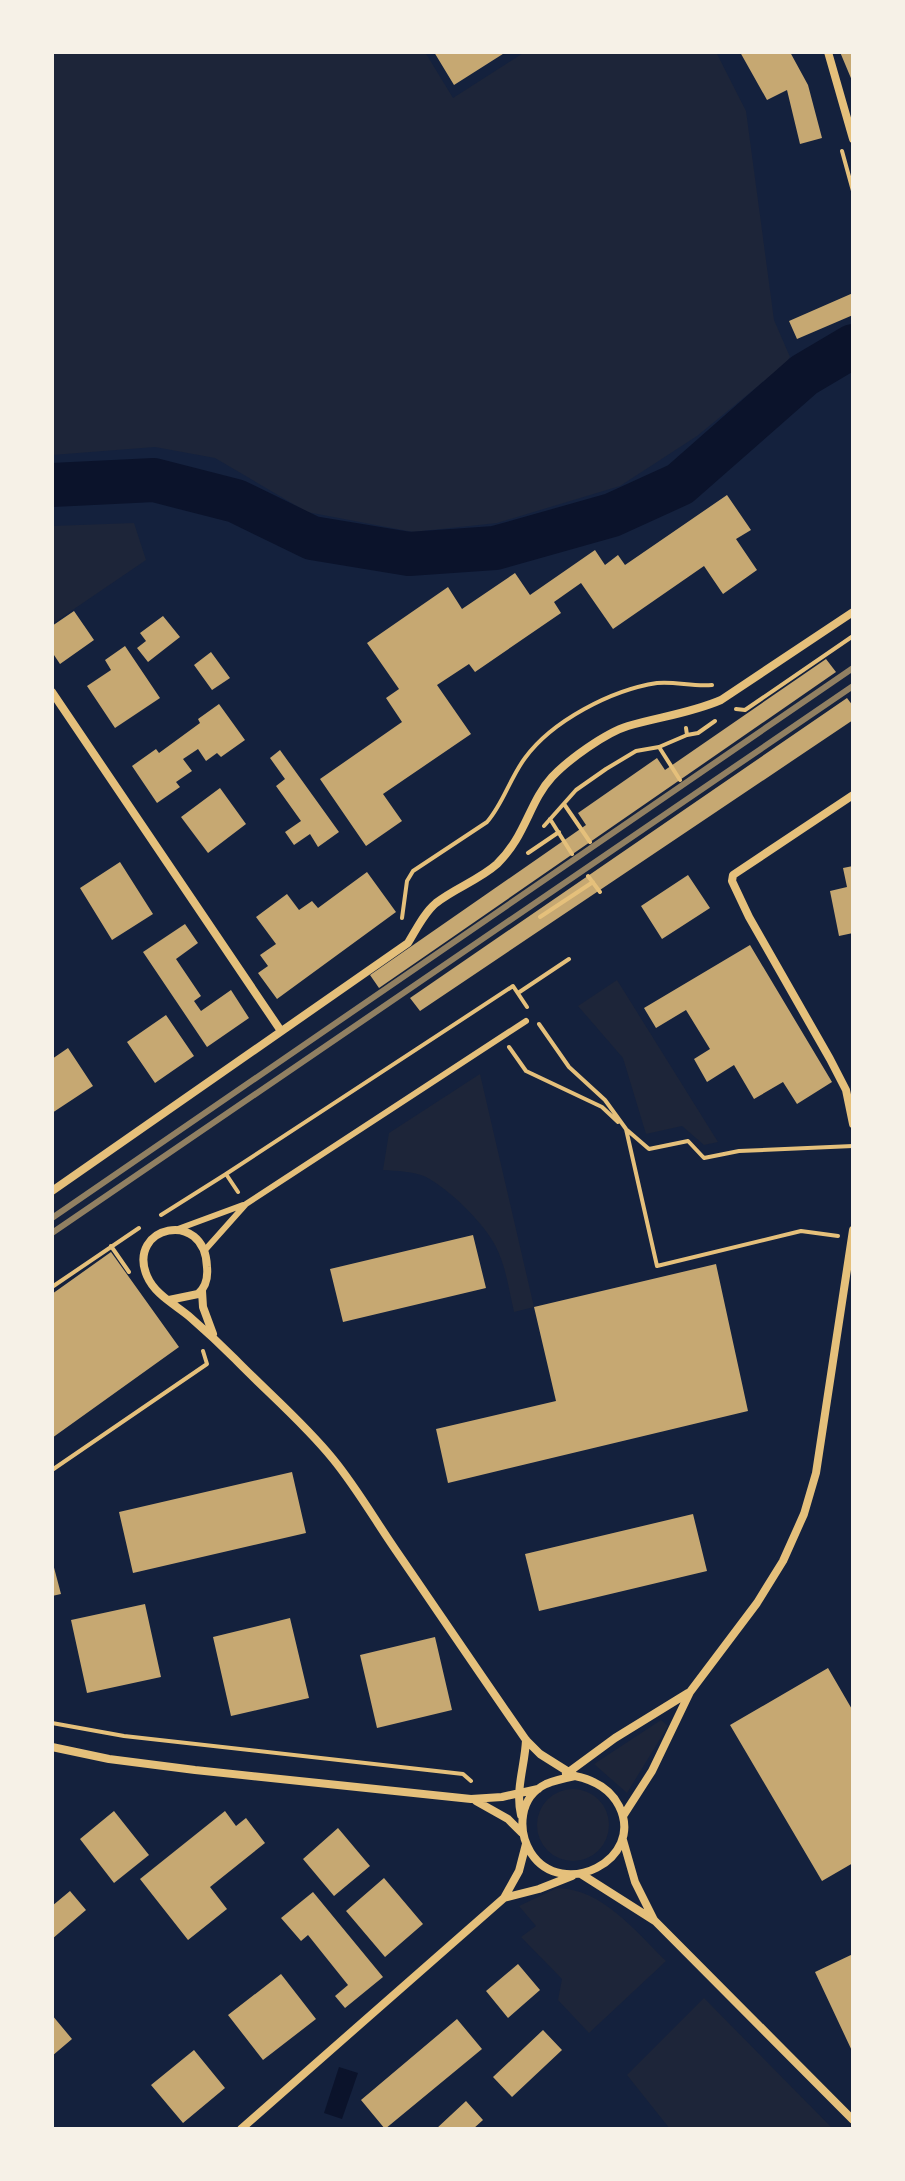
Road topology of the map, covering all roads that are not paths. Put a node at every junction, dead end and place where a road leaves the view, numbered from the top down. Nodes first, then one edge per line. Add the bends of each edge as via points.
1 (828, 52) edge
2 (853, 139) edge
3 (853, 612) edge
4 (52, 692) edge
5 (853, 795) edge
6 (526, 1021) dead end
7 (281, 1031) junction
8 (853, 1124) edge
9 (52, 1191) edge
10 (246, 1204) junction
11 (178, 1229) junction
12 (853, 1230) edge
13 (852, 1238) edge
14 (205, 1250) junction
15 (202, 1291) junction
16 (169, 1300) junction
17 (215, 1339) junction
18 (690, 1692) junction
19 (526, 1740) junction
20 (52, 1747) edge
21 (583, 1761) junction
22 (553, 1762) junction
23 (572, 1774) junction
24 (519, 1784) junction
25 (538, 1789) junction
26 (518, 1795) junction
27 (502, 1797) junction
28 (471, 1799) junction
29 (623, 1816) junction
30 (522, 1820) junction
31 (522, 1833) junction
32 (623, 1840) junction
33 (526, 1844) junction
34 (578, 1874) junction
35 (504, 1898) junction
36 (655, 1921) junction
37 (853, 2120) edge
38 (241, 2129) edge

1 - 2 street
3 - 7 street via 721,700 626,726 563,767 541,793 510,851 494,867 435,904 408,943
4 - 7 street
5 - 8 street via 733,875 732,881 836,1069
6 - 10 lane
7 - 9 street
10 - 11 lane
10 - 14 lane
11 - 14 street via 189,1232
11 - 16 street via 157,1235 144,1250 151,1284
12 - 13 street
13 - 18 street via 816,1473 804,1514 757,1603
14 - 15 street via 208,1272
15 - 16 street
15 - 17 street
16 - 17 street
17 - 19 street via 333,1459
18 - 21 street
18 - 29 street via 652,1771
19 - 22 street
19 - 24 street
20 - 28 street via 195,1770
21 - 22 street
21 - 23 street
22 - 23 street
23 - 25 street
23 - 29 street via 606,1789
24 - 26 street
24 - 27 street
25 - 26 street
25 - 30 street
26 - 27 street
26 - 30 street
27 - 28 street
28 - 31 street
29 - 32 street
30 - 31 street
31 - 33 street
32 - 34 street via 602,1864
32 - 36 street via 635,1882
33 - 34 street via 542,1865
33 - 35 street
34 - 35 street
34 - 36 street
35 - 38 street
36 - 37 street

